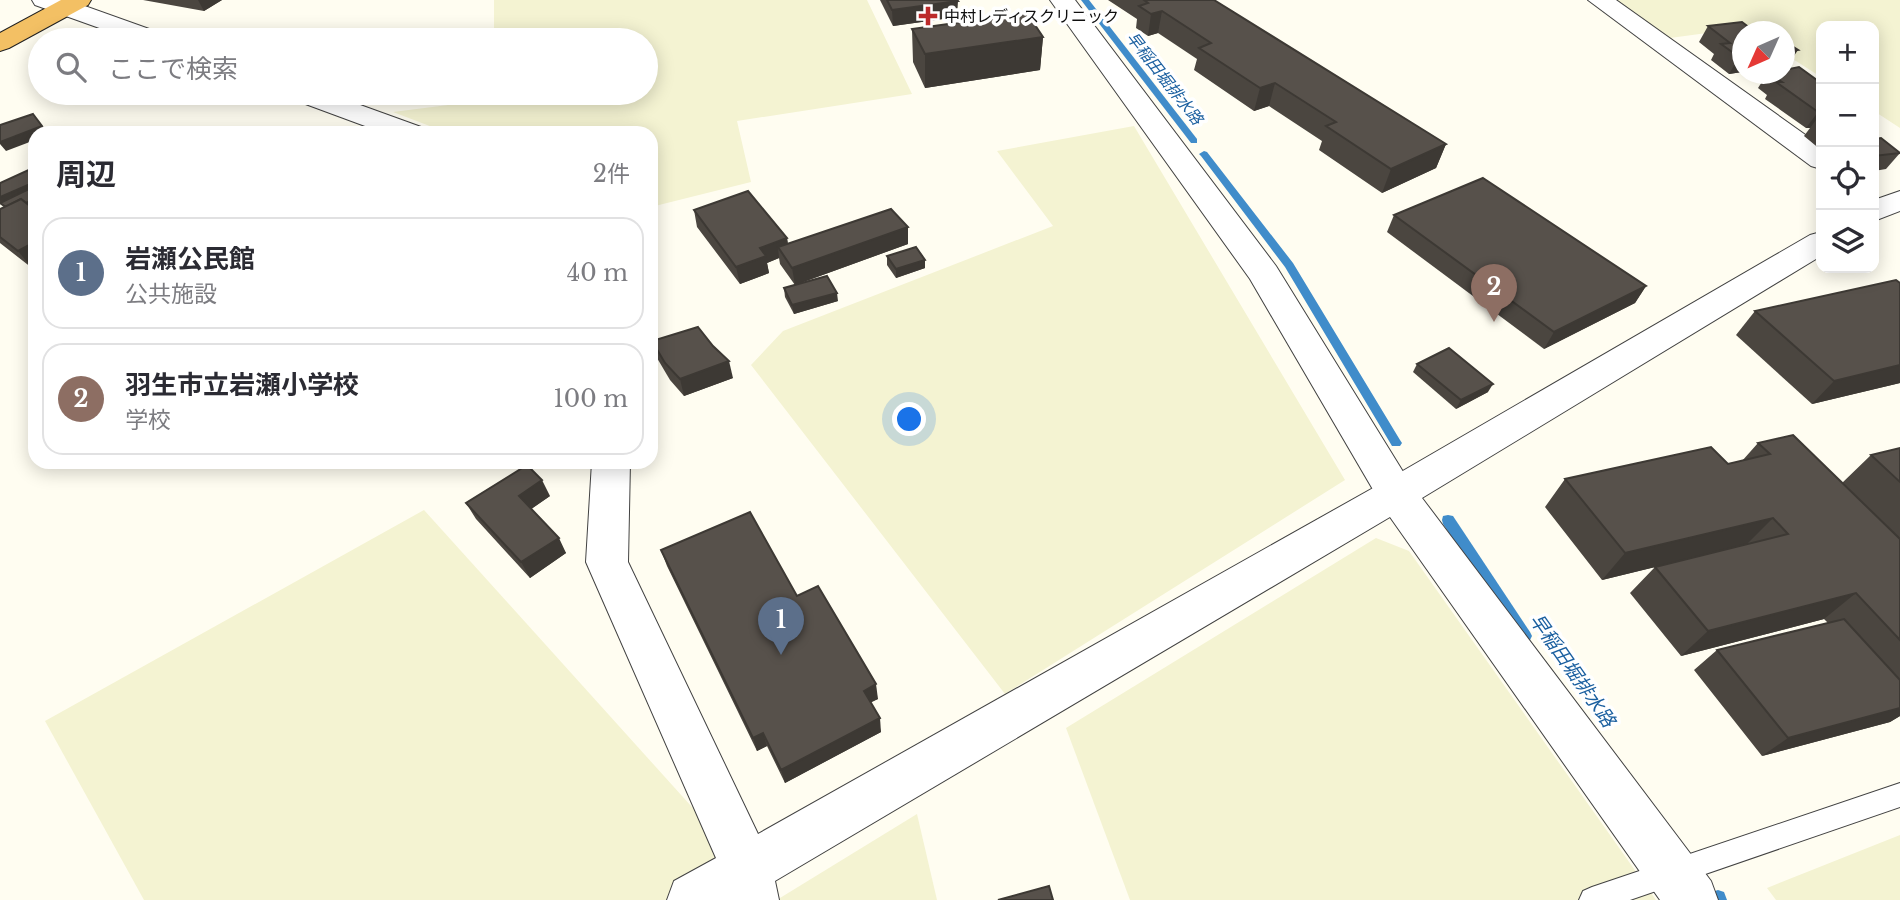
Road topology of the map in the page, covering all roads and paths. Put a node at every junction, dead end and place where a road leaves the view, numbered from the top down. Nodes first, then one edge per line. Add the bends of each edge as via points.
1 (38, 0) edge
2 (1062, 0) edge
3 (1600, 0) edge
4 (63, 2) edge
5 (0, 20) edge
6 (127, 28) edge
7 (0, 44) edge
8 (335, 105) edge
9 (392, 126) edge
10 (1816, 156) edge
11 (1816, 245) edge
12 (611, 469) edge
13 (1396, 494) junction
14 (1900, 795) edge
15 (750, 884) edge
16 (1683, 887) edge
17 (693, 900) edge
18 (1592, 900) edge

1 - 5 highway
2 - 13 street via 1265,274
3 - 10 street
4 - 6 street
4 - 7 highway
8 - 9 street
11 - 13 street
12 - 15 street via 607,562
13 - 15 street
13 - 16 street
14 - 16 lane
15 - 17 street
16 - 18 lane

